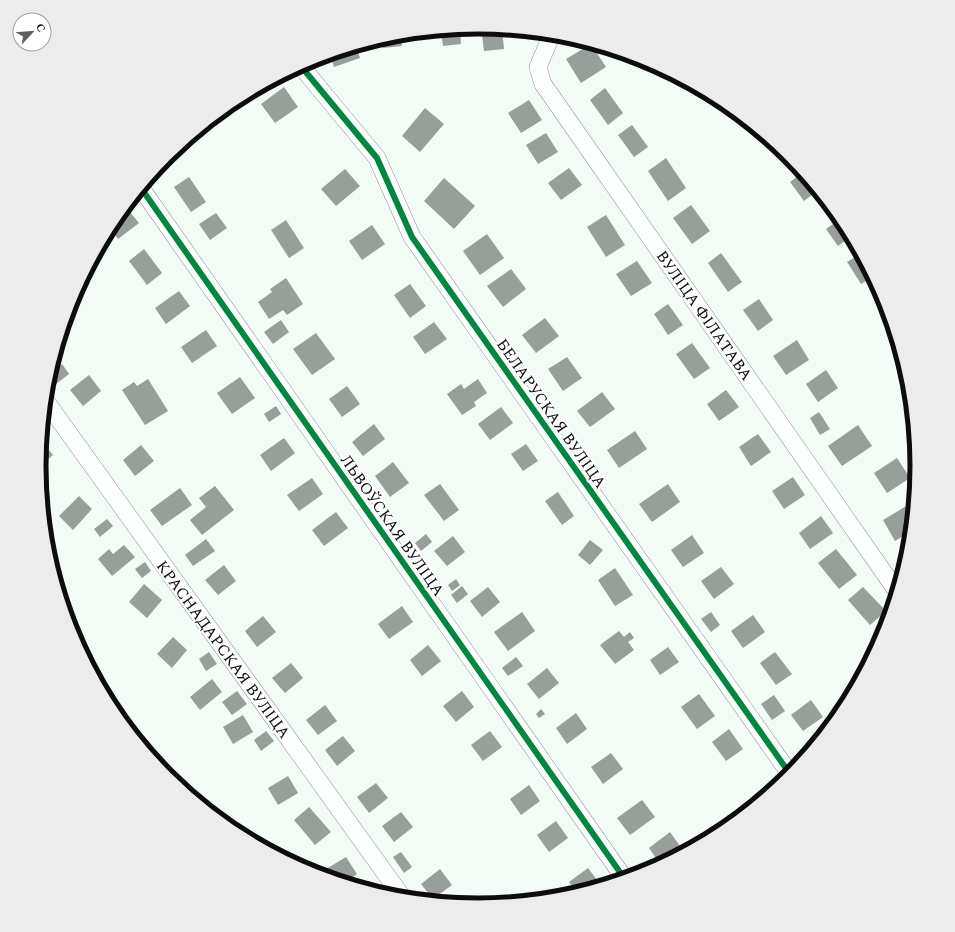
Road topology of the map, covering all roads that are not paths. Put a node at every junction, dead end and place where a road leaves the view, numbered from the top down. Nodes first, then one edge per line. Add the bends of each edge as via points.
1 (549, 40) edge
2 (304, 71) edge
3 (144, 192) edge
4 (50, 406) edge
5 (893, 585) edge
6 (786, 768) edge
7 (621, 873) edge
8 (398, 891) edge

1 - 5 street, ВУЛІЦА ФІЛАТАВА via 538,67 543,84
2 - 6 street, БЕЛАРУСКАЯ ВУЛІЦА via 378,158 412,236
3 - 7 street, ЛЬВОЎСКАЯ ВУЛІЦА
4 - 8 street, КРАСНАДАРСКАЯ ВУЛІЦА

